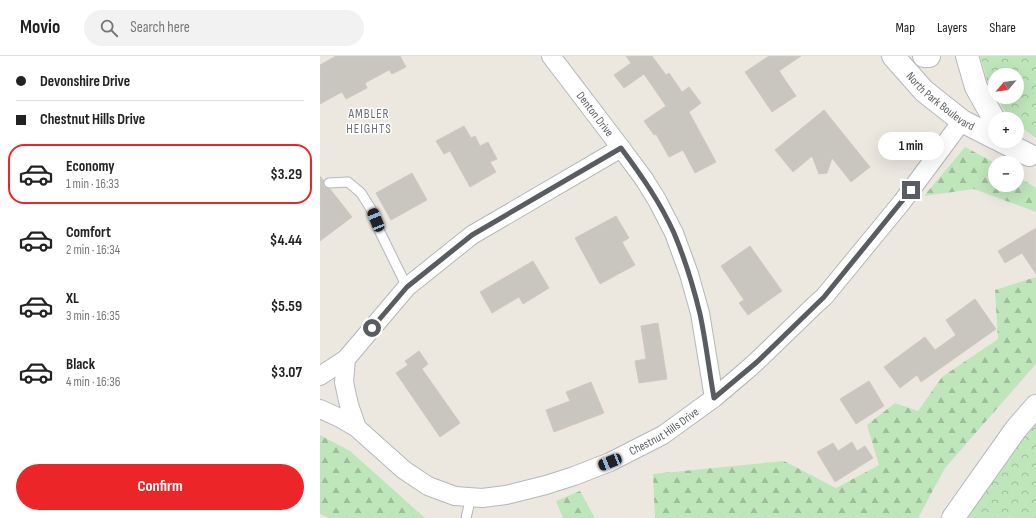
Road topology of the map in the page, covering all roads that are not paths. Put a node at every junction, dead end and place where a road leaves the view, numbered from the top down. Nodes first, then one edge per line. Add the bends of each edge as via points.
1 (550, 56) edge
2 (893, 56) edge
3 (924, 56) edge
4 (929, 56) edge
5 (967, 56) edge
6 (990, 112) edge
7 (962, 121) junction
8 (988, 134) edge
9 (621, 148) junction
10 (330, 184) dead end
11 (407, 287) junction
12 (346, 359) junction
13 (320, 376) edge
14 (714, 398) junction
15 (1036, 406) edge
16 (320, 409) edge
17 (357, 428) junction
18 (471, 497) junction
19 (466, 518) edge
20 (953, 518) edge

1 - 9 street, Denton Drive
2 - 7 main road, North Park Boulevard via 924,91
3 - 4 main road
5 - 6 main road via 976,87
7 - 8 main road, North Park Boulevard
7 - 14 street, Chestnut Hills Drive via 902,202 824,297 757,362
9 - 11 street via 472,235
9 - 14 street, Denton Drive via 657,200 674,233 700,313
10 - 11 lane via 348,182 361,193
11 - 12 street
12 - 13 street
12 - 17 street via 344,382 348,405
14 - 18 street, Chestnut Hills Drive via 663,435 605,464 546,485 506,495
15 - 20 main road via 1016,429
16 - 17 street, Chestnut Hills Drive
17 - 18 street, Chestnut Hills Drive via 404,470 428,486 455,496
18 - 19 lane

